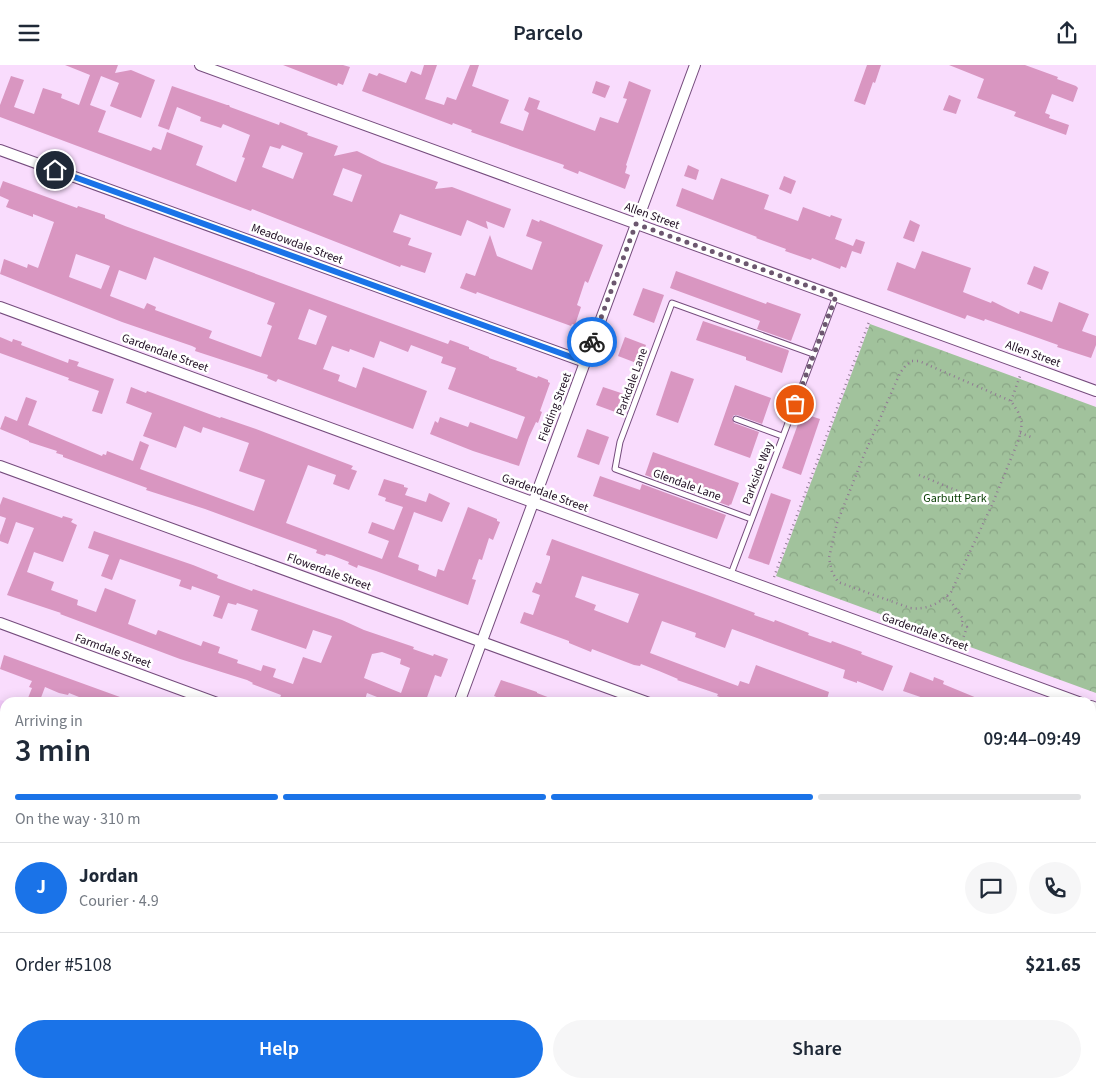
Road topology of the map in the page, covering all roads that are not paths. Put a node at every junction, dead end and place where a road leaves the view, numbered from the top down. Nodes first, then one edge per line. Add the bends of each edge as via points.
1 (200, 65) edge
2 (695, 65) edge
3 (0, 149) edge
4 (636, 224) junction
5 (836, 296) junction
6 (0, 307) edge
7 (813, 355) junction
8 (585, 362) junction
9 (1096, 391) edge
10 (736, 419) dead end
11 (782, 436) junction
12 (0, 466) edge
13 (615, 469) joint
14 (532, 502) junction
15 (751, 519) junction
16 (731, 573) junction
17 (0, 623) edge
18 (482, 641) junction
19 (201, 697) edge
20 (461, 697) edge
21 (633, 697) edge
22 (1065, 697) edge

1 - 4 street, Allen Street
2 - 4 street, Fielding Street
3 - 8 street, Meadowdale Street
4 - 5 street, Allen Street
4 - 8 street, Fielding Street
5 - 7 lane, Parkside Way
5 - 9 street, Allen Street
6 - 14 street, Gardendale Street
7 - 11 lane, Parkside Way
7 - 13 lane, Parkdale Lane via 672,303 620,442
8 - 14 street, Fielding Street
10 - 11 lane
11 - 15 lane, Parkside Way
12 - 18 street, Flowerdale Street
13 - 15 lane, Glendale Lane
14 - 16 street, Gardendale Street
14 - 18 street, Fielding Street
15 - 16 lane, Parkside Way
16 - 22 street, Gardendale Street
17 - 19 street, Farmdale Street
18 - 20 street, Fielding Street
18 - 21 street, Flowerdale Street

